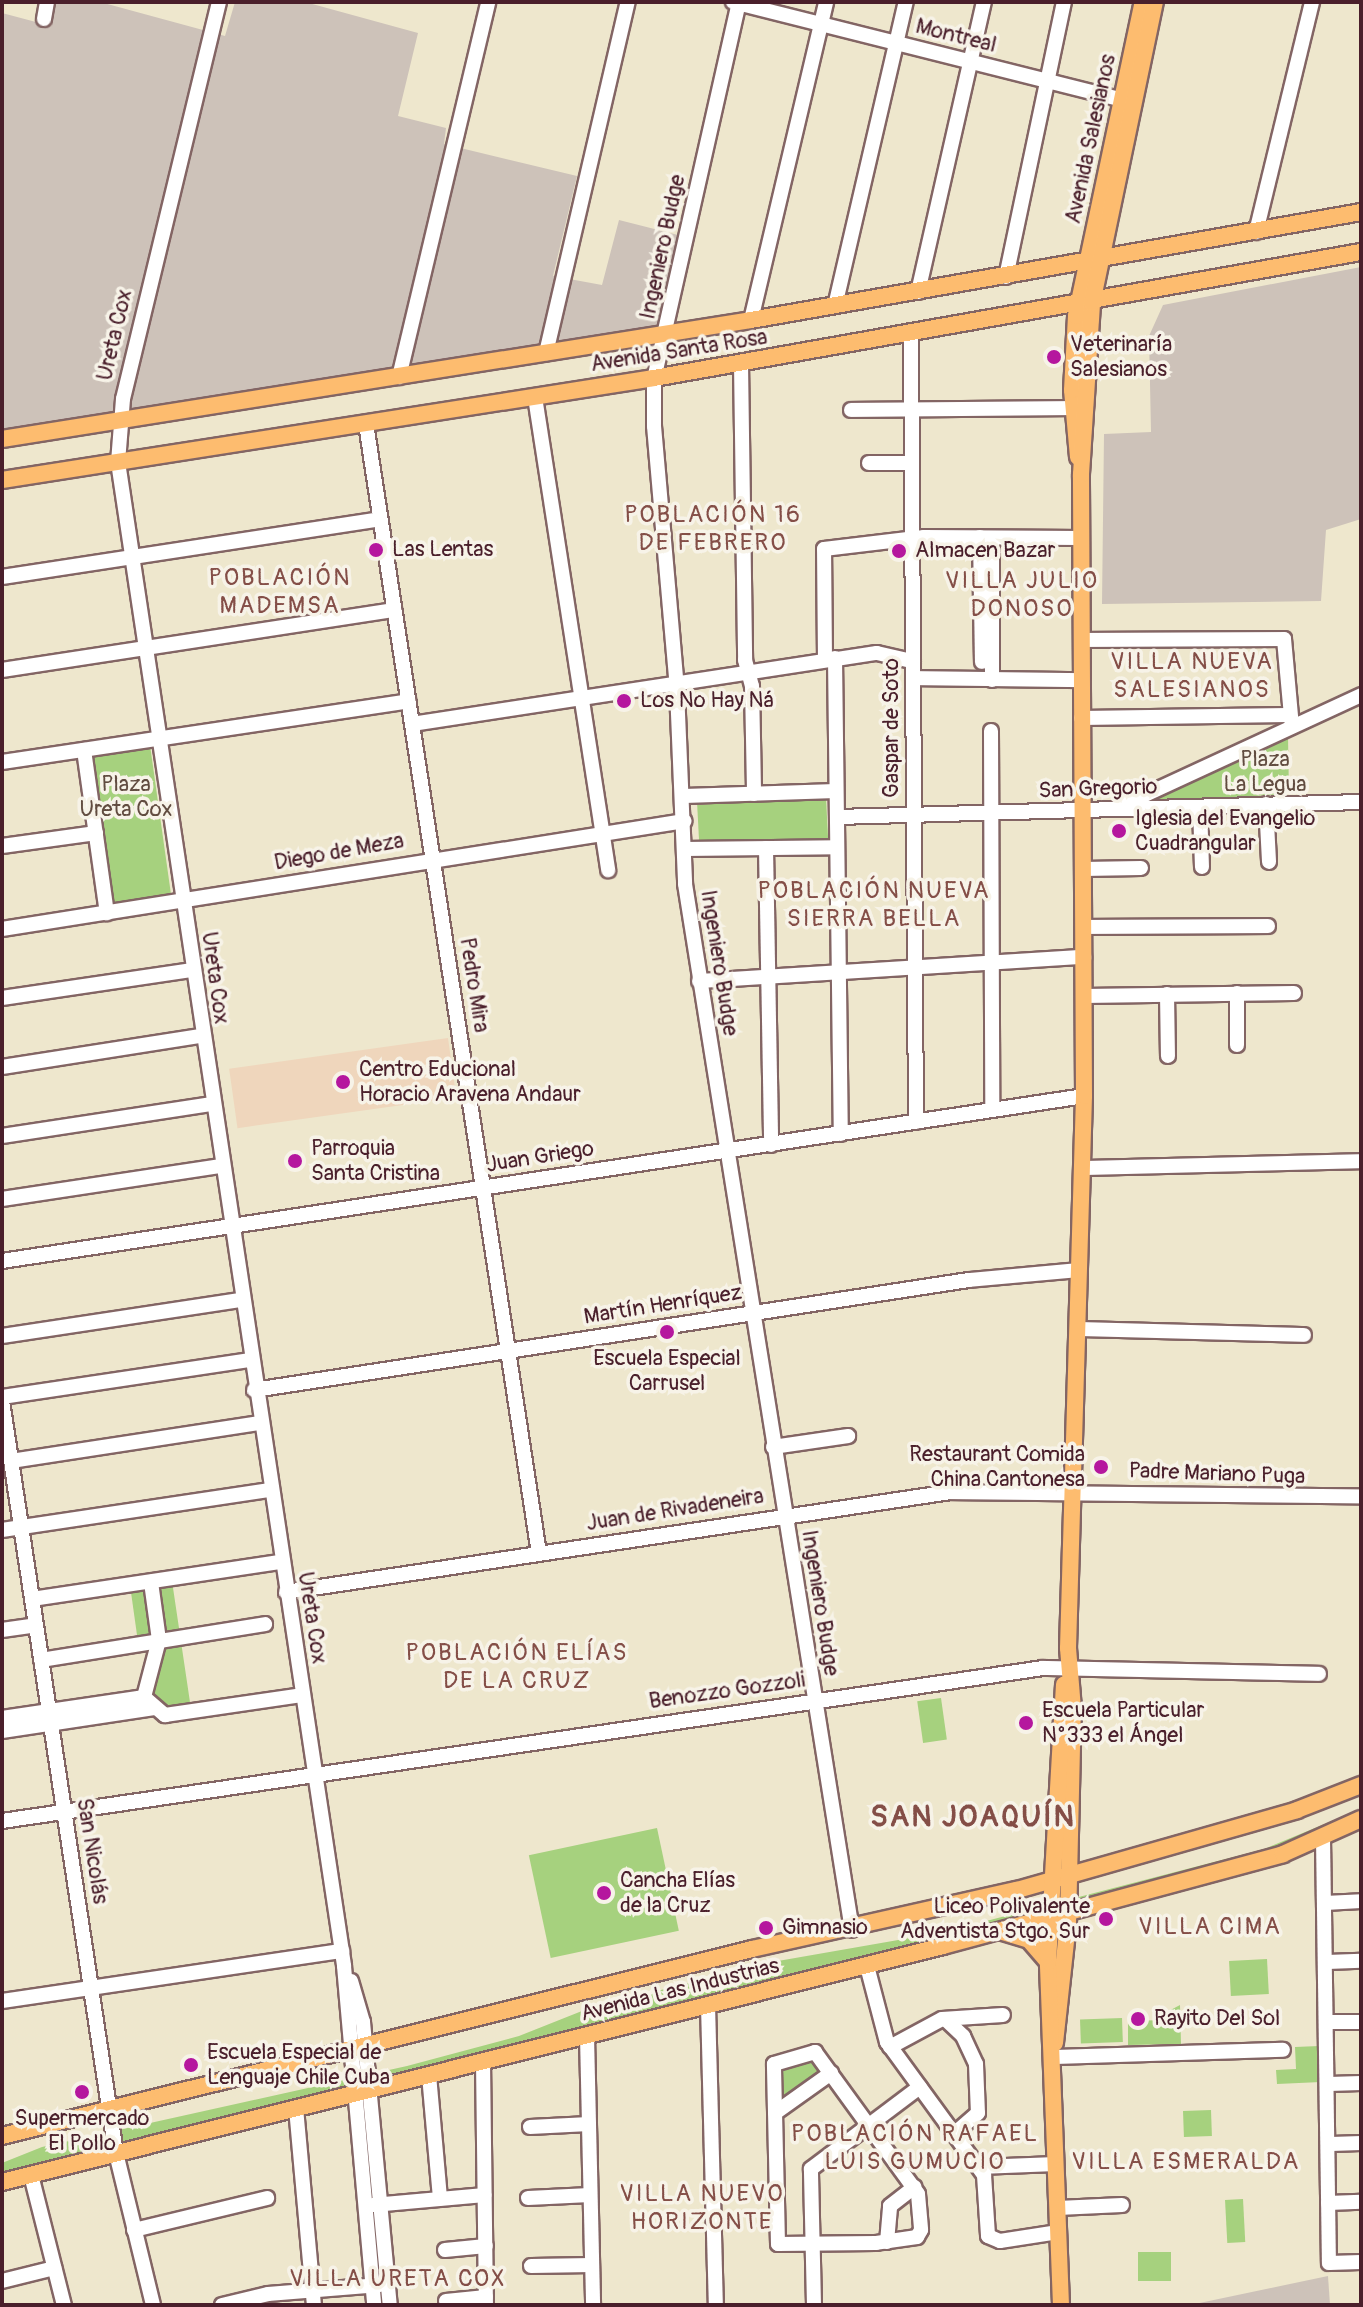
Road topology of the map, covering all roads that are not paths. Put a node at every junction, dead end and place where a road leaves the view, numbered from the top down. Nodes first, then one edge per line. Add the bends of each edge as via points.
1 (47, 2) edge
2 (219, 2) edge
3 (488, 2) edge
4 (628, 2) edge
5 (826, 2) edge
6 (906, 2) edge
7 (984, 2) edge
8 (1064, 2) edge
9 (1143, 2) edge
10 (1155, 2) edge
11 (1312, 2) edge
12 (737, 3) edge
13 (44, 19) dead end
14 (821, 24) junction
15 (896, 43) junction
16 (970, 62) junction
17 (1046, 81) junction
18 (1122, 100) junction
19 (1361, 212) edge
20 (1256, 232) junction
21 (1361, 252) edge
22 (1094, 263) junction
23 (1006, 277) junction
24 (918, 292) junction
25 (1085, 305) junction
26 (835, 306) junction
27 (751, 320) junction
28 (666, 334) junction
29 (911, 335) junction
30 (546, 353) junction
31 (741, 363) junction
32 (399, 377) junction
33 (654, 378) junction
34 (535, 397) junction
35 (1072, 408) junction
36 (911, 409) junction
37 (851, 410) dead end
38 (119, 421) junction
39 (366, 424) junction
40 (2, 439) edge
41 (118, 462) junction
42 (869, 463) dead end
43 (911, 463) junction
44 (1081, 474) junction
45 (2, 480) edge
46 (380, 519) junction
47 (986, 538) junction
48 (1081, 538) junction
49 (912, 539) junction
50 (131, 557) junction
51 (2, 577) edge
52 (394, 610) junction
53 (987, 640) junction
54 (1081, 640) junction
55 (144, 648) junction
56 (830, 659) junction
57 (913, 661) junction
58 (982, 662) dead end
59 (2, 670) edge
60 (747, 672) junction
61 (913, 678) junction
62 (992, 680) junction
63 (1081, 680) junction
64 (676, 682) junction
65 (1361, 695) edge
66 (583, 697) junction
67 (408, 701) junction
68 (1081, 718) junction
69 (1290, 721) junction
70 (412, 724) junction
71 (991, 731) dead end
72 (158, 739) junction
73 (84, 750) junction
74 (2, 762) edge
75 (836, 791) junction
76 (754, 794) junction
77 (684, 796) junction
78 (1361, 802) edge
79 (1266, 804) junction
80 (1200, 807) junction
81 (1112, 811) junction
82 (1082, 812) junction
83 (992, 814) junction
84 (914, 816) junction
85 (837, 817) junction
86 (685, 821) junction
87 (96, 833) junction
88 (602, 833) junction
89 (2, 846) edge
90 (837, 847) junction
91 (766, 848) junction
92 (684, 849) junction
93 (433, 858) junction
94 (1269, 862) dead end
95 (1202, 867) dead end
96 (1141, 868) dead end
97 (1083, 869) junction
98 (608, 870) dead end
99 (181, 901) junction
100 (107, 913) junction
101 (1268, 926) dead end
102 (1083, 927) junction
103 (2, 929) edge
104 (1084, 957) junction
105 (992, 963) junction
106 (915, 967) junction
107 (191, 970) junction
108 (839, 972) junction
109 (768, 977) junction
110 (699, 981) junction
111 (1237, 993) junction
112 (1294, 993) dead end
113 (1167, 994) junction
114 (1084, 996) junction
115 (2, 998) edge
116 (201, 1036) junction
117 (1237, 1045) dead end
118 (1168, 1056) dead end
119 (2, 1067) edge
120 (1084, 1096) junction
121 (211, 1104) junction
122 (992, 1110) junction
123 (916, 1122) junction
124 (841, 1134) junction
125 (2, 1136) edge
126 (771, 1145) junction
127 (726, 1151) junction
128 (1361, 1161) edge
129 (220, 1163) junction
130 (1082, 1168) junction
131 (483, 1188) junction
132 (2, 1193) edge
133 (2, 1199) edge
134 (229, 1227) junction
135 (2, 1261) edge
136 (1078, 1270) junction
137 (240, 1297) junction
138 (752, 1313) junction
139 (2, 1329) edge
140 (1077, 1329) junction
141 (1304, 1335) dead end
142 (2, 1336) edge
143 (508, 1351) junction
144 (250, 1360) junction
145 (254, 1390) junction
146 (2, 1399) edge
147 (260, 1423) junction
148 (4, 1426) edge
149 (848, 1436) dead end
150 (773, 1447) junction
151 (11, 1461) junction
152 (270, 1490) junction
153 (1072, 1492) junction
154 (1361, 1496) edge
155 (784, 1516) junction
156 (21, 1527) junction
157 (2, 1530) edge
158 (539, 1553) junction
159 (281, 1558) junction
160 (151, 1582) junction
161 (286, 1592) junction
162 (32, 1595) junction
163 (36, 1625) junction
164 (266, 1628) dead end
165 (2, 1630) edge
166 (159, 1643) junction
167 (41, 1660) junction
168 (1068, 1667) junction
169 (1319, 1674) dead end
170 (302, 1695) junction
171 (813, 1701) junction
172 (149, 1702) junction
173 (2, 1718) edge
174 (50, 1718) junction
175 (2, 1731) edge
176 (314, 1774) junction
177 (1361, 1785) edge
178 (64, 1812) junction
179 (1361, 1819) edge
180 (2, 1821) edge
181 (1323, 1838) junction
182 (1069, 1874) junction
183 (1051, 1880) junction
184 (1361, 1901) edge
185 (1325, 1903) junction
186 (1068, 1911) junction
187 (1049, 1916) junction
188 (852, 1930) junction
189 (997, 1931) junction
190 (343, 1958) junction
191 (1361, 1961) edge
192 (1048, 1962) junction
193 (1327, 1962) junction
194 (867, 1966) junction
195 (91, 1988) junction
196 (2, 2001) edge
197 (708, 2005) junction
198 (1003, 2015) dead end
199 (945, 2019) junction
200 (1328, 2022) junction
201 (1361, 2022) edge
202 (587, 2036) junction
203 (890, 2047) junction
204 (359, 2050) junction
205 (1055, 2050) junction
206 (1283, 2050) dead end
207 (483, 2061) junction
208 (831, 2073) junction
209 (429, 2075) junction
210 (1361, 2083) edge
211 (1329, 2084) junction
212 (920, 2087) junction
213 (364, 2092) junction
214 (296, 2108) junction
215 (112, 2109) junction
216 (775, 2113) junction
217 (589, 2124) junction
218 (868, 2125) junction
219 (530, 2127) dead end
220 (954, 2134) junction
221 (2, 2136) edge
222 (1361, 2143) edge
223 (1331, 2144) junction
224 (116, 2153) junction
225 (1056, 2164) junction
226 (979, 2167) junction
227 (31, 2175) junction
228 (2, 2182) edge
229 (914, 2187) junction
230 (485, 2195) junction
231 (590, 2195) junction
232 (267, 2198) dead end
233 (528, 2198) dead end
234 (440, 2199) junction
235 (1361, 2202) edge
236 (1328, 2203) junction
237 (382, 2204) junction
238 (365, 2205) junction
239 (1122, 2205) dead end
240 (1058, 2208) junction
241 (134, 2230) junction
242 (1058, 2232) junction
243 (887, 2242) junction
244 (486, 2246) junction
245 (812, 2246) junction
246 (445, 2250) dead end
247 (1361, 2262) edge
248 (592, 2265) junction
249 (531, 2266) dead end
250 (54, 2268) junction
251 (2, 2281) edge
252 (389, 2284) junction
253 (372, 2286) junction
254 (313, 2298) edge
255 (446, 2301) dead end
256 (486, 2301) edge
257 (64, 2305) edge
258 (153, 2305) edge
259 (222, 2305) edge
260 (374, 2305) edge
261 (390, 2305) edge
262 (593, 2305) edge
263 (716, 2305) edge
264 (814, 2305) edge
265 (1061, 2305) edge

1 - 13 street
2 - 38 street, Ureta Cox
3 - 32 street
4 - 30 street
5 - 14 street
6 - 15 street
7 - 16 street
8 - 17 street
9 - 18 main road, Avenida Salesianos
10 - 22 main road, Avenida Salesianos
11 - 20 street
12 - 14 street, Montreal
12 - 28 street, Ingeniero Budge
14 - 15 street, Montreal
14 - 27 street
15 - 16 street, Montreal
15 - 26 street
16 - 17 street, Montreal
16 - 24 street
17 - 18 street, Montreal
17 - 23 street
18 - 22 main road, Avenida Salesianos
19 - 20 main road, Avenida Santa Rosa
20 - 22 main road, Avenida Santa Rosa
21 - 25 main road, Avenida Santa Rosa
22 - 23 main road, Avenida Santa Rosa
22 - 25 main road, Avenida Salesianos
23 - 24 main road, Avenida Santa Rosa
24 - 26 main road, Avenida Santa Rosa
25 - 29 main road, Avenida Santa Rosa
25 - 35 main road
25 - 44 main road
26 - 27 main road, Avenida Santa Rosa
27 - 28 main road, Avenida Santa Rosa
28 - 30 main road, Avenida Santa Rosa
28 - 33 street, Ingeniero Budge
29 - 31 main road, Avenida Santa Rosa
29 - 36 street, Gaspar de Soto
30 - 32 main road, Avenida Santa Rosa
31 - 33 main road, Avenida Santa Rosa
31 - 60 street
32 - 38 main road, Avenida Santa Rosa
33 - 34 main road, Avenida Santa Rosa
33 - 64 street, Ingeniero Budge
34 - 39 main road, Avenida Santa Rosa
34 - 66 street
35 - 36 street
35 - 44 main road
36 - 37 street
36 - 43 street, Gaspar de Soto
38 - 40 main road, Avenida Santa Rosa
38 - 41 street, Ureta Cox
39 - 41 main road, Avenida Santa Rosa
39 - 46 street, Pedro Mira
41 - 45 main road, Avenida Santa Rosa
41 - 50 street, Ureta Cox
42 - 43 street
43 - 49 street, Gaspar de Soto
44 - 48 main road
46 - 50 street
46 - 52 street, Pedro Mira
47 - 48 street
47 - 49 street
47 - 53 street
48 - 54 main road
49 - 56 street via 824,549
49 - 57 street, Gaspar de Soto
50 - 51 street
50 - 55 street, Ureta Cox
52 - 55 street
52 - 67 street, Pedro Mira
53 - 58 street
53 - 62 street
54 - 63 main road
54 - 69 street via 1284,639
55 - 59 street
55 - 72 street, Ureta Cox
56 - 57 street via 884,652
56 - 60 street
56 - 75 street
57 - 61 street, Gaspar de Soto
60 - 64 street
60 - 76 street
61 - 62 street
61 - 84 street, Gaspar de Soto
62 - 63 street
63 - 68 main road
64 - 66 street
64 - 77 street, Ingeniero Budge
65 - 69 street
66 - 70 street
66 - 88 street
67 - 70 street, Pedro Mira
67 - 72 street
68 - 69 street
68 - 82 main road
69 - 81 street
70 - 93 street, Pedro Mira
71 - 83 street
72 - 73 street
72 - 99 street, Ureta Cox
73 - 74 street
73 - 87 street
75 - 76 street
75 - 85 street
76 - 77 street
77 - 86 street, Ingeniero Budge
78 - 79 street, San Gregorio
79 - 80 street, San Gregorio
79 - 94 street
80 - 81 street, San Gregorio
80 - 95 street
81 - 82 street, San Gregorio
82 - 83 street, San Gregorio
82 - 97 main road
83 - 84 street, San Gregorio
83 - 105 street
84 - 85 street, San Gregorio
84 - 106 street, Gaspar de Soto
85 - 90 street
86 - 88 street, Diego de Meza
86 - 92 street, Ingeniero Budge
87 - 89 street
87 - 100 street
88 - 93 street, Diego de Meza
88 - 98 street
90 - 91 street
90 - 108 street
91 - 92 street
91 - 109 street
92 - 110 street, Ingeniero Budge
93 - 99 street, Diego de Meza
93 - 131 street, Pedro Mira
96 - 97 street
97 - 102 main road
99 - 100 street, Diego de Meza
99 - 107 street, Ureta Cox
100 - 103 street, Diego de Meza
101 - 102 street
102 - 104 main road
104 - 105 street
104 - 114 main road
105 - 106 street
105 - 122 street
106 - 108 street
106 - 123 street, Gaspar de Soto
107 - 115 street
107 - 116 street, Ureta Cox
108 - 109 street
108 - 124 street
109 - 110 street
109 - 126 street
110 - 127 street, Ingeniero Budge
111 - 112 street
111 - 113 street
111 - 117 street
113 - 114 street
113 - 118 street
114 - 120 main road
116 - 119 street
116 - 121 street, Ureta Cox
120 - 122 street, Juan Griego
120 - 130 main road
121 - 125 street
121 - 129 street, Ureta Cox
122 - 123 street, Juan Griego
123 - 124 street, Juan Griego
124 - 126 street, Juan Griego
126 - 127 street, Juan Griego
127 - 131 street, Juan Griego
127 - 138 street, Ingeniero Budge
128 - 130 street
129 - 132 street
129 - 133 street
129 - 134 street, Ureta Cox
130 - 136 main road
131 - 134 street, Juan Griego
131 - 143 street, Pedro Mira
134 - 135 street, Juan Griego
134 - 137 street, Ureta Cox
136 - 138 street, Martín Henríquez via 999,1276
136 - 140 main road
137 - 139 street
137 - 142 street
137 - 144 street, Ureta Cox
138 - 143 street, Martín Henríquez
138 - 150 street, Ingeniero Budge
140 - 141 street
140 - 153 main road
143 - 145 street, Martín Henríquez
143 - 158 street, Pedro Mira
144 - 145 street, Ureta Cox
144 - 146 street
145 - 147 street, Ureta Cox
146 - 148 street, San Nicolás
147 - 151 street
147 - 152 street, Ureta Cox
148 - 151 street, San Nicolás
149 - 150 street
150 - 155 street, Ingeniero Budge
151 - 156 street, San Nicolás
152 - 156 street
152 - 159 street, Ureta Cox
153 - 154 street, Padre Mariano Puga
153 - 155 street, Juan de Rivadeneira via 950,1492
153 - 168 main road
155 - 158 street, Juan de Rivadeneira
155 - 171 street, Ingeniero Budge
156 - 157 street
156 - 162 street, San Nicolás
158 - 161 street, Juan de Rivadeneira
159 - 160 street
159 - 161 street, Ureta Cox
159 - 162 street
160 - 162 street
160 - 166 street
161 - 170 street, Ureta Cox
162 - 163 street, San Nicolás
163 - 165 street
163 - 167 street, San Nicolás
164 - 166 street
166 - 167 street
166 - 172 street
167 - 174 street, San Nicolás
168 - 169 street, Benozzo Gozzoli
168 - 171 street, Benozzo Gozzoli
168 - 182 main road via 1073,1709
168 - 183 main road
170 - 172 street via 165,1715
170 - 176 street, Ureta Cox
171 - 176 street, Benozzo Gozzoli
171 - 188 street, Ingeniero Budge
172 - 174 street
173 - 174 street
174 - 175 street
174 - 178 street, San Nicolás
176 - 178 street, Benozzo Gozzoli
176 - 190 street, Ureta Cox
177 - 182 main road, Avenida Las Industrias via 1297,1810
178 - 180 street, Benozzo Gozzoli
178 - 195 street, San Nicolás
179 - 181 main road, Avenida Las Industrias
181 - 185 street
181 - 186 main road, Avenida Las Industrias via 1259,1861
182 - 183 main road, Avenida Las Industrias
182 - 186 main road
183 - 187 main road
183 - 188 main road, Avenida Las Industrias
184 - 185 street
185 - 193 street
186 - 187 main road, Avenida Las Industrias
186 - 205 main road
187 - 189 main road, Avenida Las Industrias
187 - 192 main road
188 - 204 main road, Avenida Las Industrias via 752,1949
189 - 192 main road via 1029,1940
189 - 194 main road, Avenida Las Industrias
190 - 195 street
190 - 204 street, Ureta Cox
191 - 193 street
192 - 205 main road
193 - 200 street
194 - 197 main road, Avenida Las Industrias
194 - 203 street
195 - 196 street
195 - 215 street, San Nicolás
197 - 202 main road, Avenida Las Industrias
197 - 263 street
198 - 199 street
199 - 203 street
199 - 220 street via 968,2043 976,2071 978,2113
200 - 201 street
200 - 211 street
202 - 207 main road, Avenida Las Industrias
202 - 217 street
203 - 212 street
204 - 213 street, Ureta Cox
204 - 215 main road, Avenida Las Industrias
205 - 206 street
205 - 225 main road
207 - 209 main road, Avenida Las Industrias
207 - 230 street
208 - 216 street
208 - 216 street via 817,2052 775,2062
208 - 218 street
209 - 213 main road, Avenida Las Industrias
209 - 234 street
210 - 211 street
211 - 223 street
212 - 218 street
212 - 220 street
213 - 214 main road, Avenida Las Industrias
213 - 237 street, Ureta Cox
213 - 238 street, Ureta Cox
214 - 224 main road, Avenida Las Industrias
214 - 254 street
215 - 221 main road, Avenida Las Industrias
215 - 224 street, San Nicolás
216 - 245 street via 779,2246
217 - 219 street
217 - 231 street
218 - 229 street
218 - 245 street via 811,2169
220 - 226 street
222 - 223 street
223 - 236 street
224 - 227 main road, Avenida Las Industrias
224 - 241 street, San Nicolás
225 - 226 street
225 - 240 main road
226 - 242 street via 990,2239
227 - 228 main road, Avenida Las Industrias
227 - 250 street
229 - 243 street via 890,2206
229 - 243 street via 921,2200 920,2232
230 - 234 street
230 - 244 street
231 - 233 street
231 - 248 street
232 - 241 street
234 - 237 street
235 - 236 street
236 - 247 street via 1329,2263
237 - 238 street
237 - 252 street, Ureta Cox
238 - 253 street, Ureta Cox
239 - 240 street
240 - 242 main road
241 - 258 street, San Nicolás
242 - 265 main road
243 - 245 street
244 - 246 street
244 - 256 street
245 - 264 street
248 - 249 street
248 - 262 street
250 - 251 street
250 - 257 street
252 - 253 street
252 - 261 street, Ureta Cox
253 - 254 street
253 - 260 street, Ureta Cox
254 - 259 street
255 - 256 street

